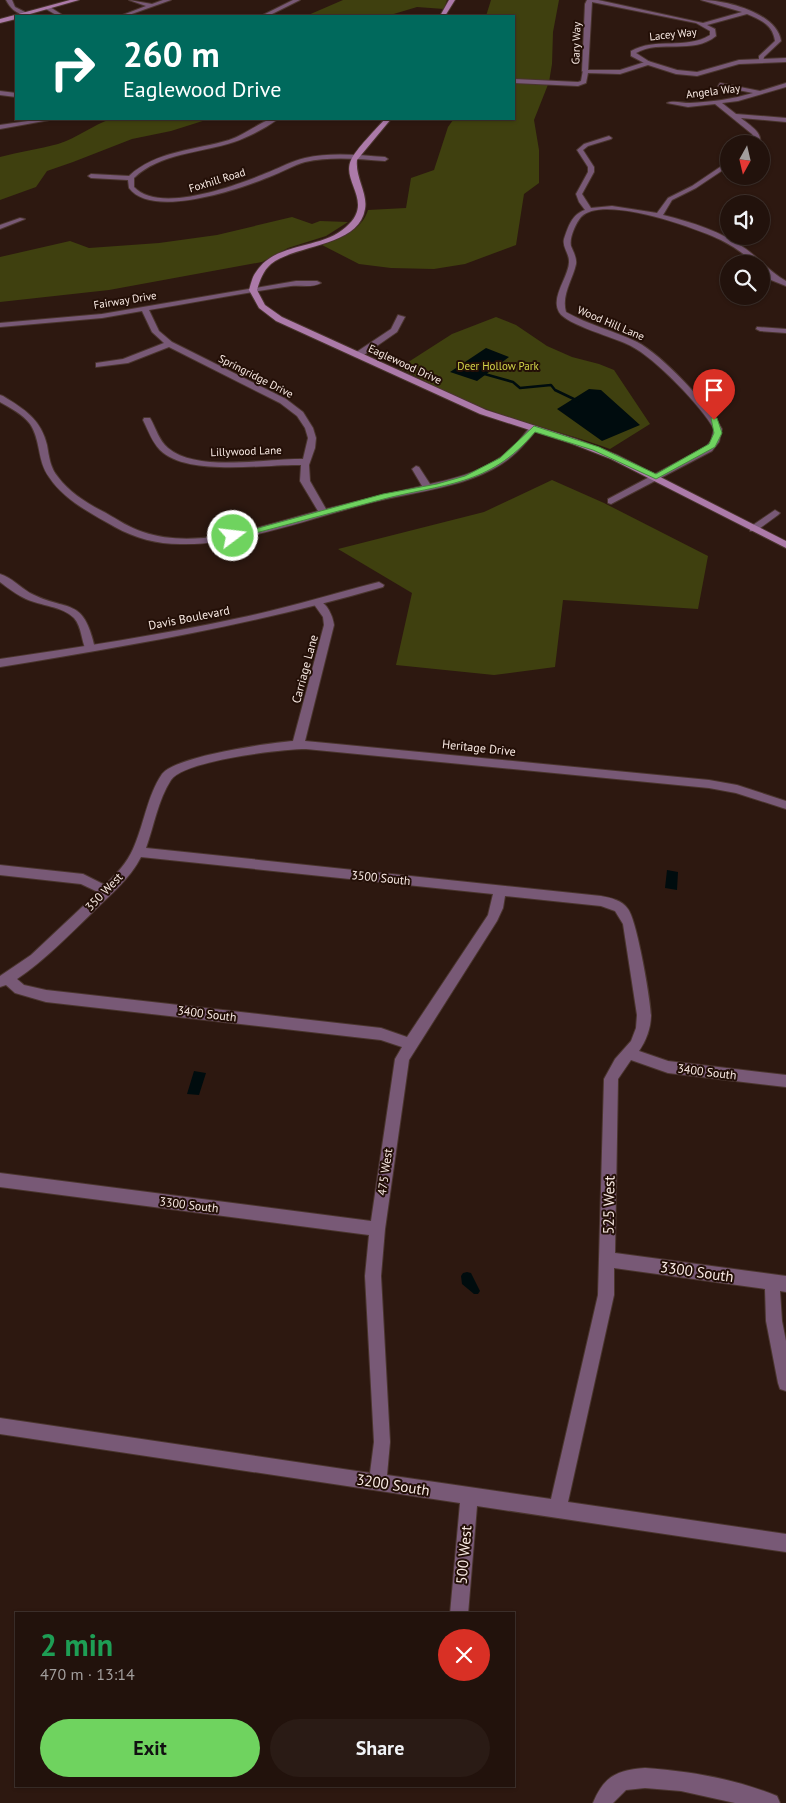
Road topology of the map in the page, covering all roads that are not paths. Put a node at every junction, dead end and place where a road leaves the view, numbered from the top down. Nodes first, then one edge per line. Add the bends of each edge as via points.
1 (9, 0) edge
2 (76, 0) edge
3 (132, 0) edge
4 (168, 0) edge
5 (297, 0) edge
6 (452, 0) edge
7 (590, 0) edge
8 (704, 0) edge
9 (153, 6) junction
10 (48, 8) junction
11 (747, 12) junction
12 (26, 14) junction
13 (22, 15) edge
14 (59, 15) edge
15 (125, 15) edge
16 (266, 15) edge
17 (443, 15) edge
18 (15, 17) edge
19 (0, 21) edge
20 (704, 24) junction
21 (786, 60) edge
22 (761, 61) junction
23 (648, 63) junction
24 (585, 71) junction
25 (515, 81) edge
26 (720, 85) dead end
27 (786, 85) edge
28 (758, 92) junction
29 (0, 93) edge
30 (15, 95) edge
31 (717, 102) junction
32 (670, 103) dead end
33 (735, 116) junction
34 (272, 120) edge
35 (387, 120) edge
36 (786, 120) edge
37 (30, 121) edge
38 (0, 127) edge
39 (757, 135) edge
40 (609, 138) dead end
41 (356, 157) junction
42 (385, 159) dead end
43 (720, 169) edge
44 (92, 176) dead end
45 (131, 178) junction
46 (589, 210) junction
47 (659, 216) junction
48 (22, 219) dead end
49 (0, 226) edge
50 (749, 255) edge
51 (770, 274) edge
52 (317, 283) dead end
53 (786, 284) edge
54 (253, 290) junction
55 (146, 309) junction
56 (401, 317) dead end
57 (0, 325) edge
58 (760, 329) dead end
59 (786, 331) edge
60 (169, 344) junction
61 (358, 355) junction
62 (99, 365) dead end
63 (0, 398) edge
64 (147, 420) dead end
65 (534, 428) junction
66 (306, 462) junction
67 (416, 469) dead end
68 (656, 477) junction
69 (428, 488) junction
70 (611, 501) dead end
71 (323, 512) junction
72 (775, 513) dead end
73 (753, 528) junction
74 (786, 545) edge
75 (0, 576) edge
76 (379, 585) dead end
77 (318, 603) junction
78 (90, 648) junction
79 (0, 663) edge
80 (298, 745) junction
81 (170, 773) joint
82 (786, 805) edge
83 (138, 852) junction
84 (0, 870) edge
85 (500, 890) junction
86 (106, 891) junction
87 (622, 909) joint
88 (4, 981) edge
89 (410, 1044) junction
90 (630, 1054) junction
91 (786, 1081) edge
92 (0, 1180) edge
93 (377, 1229) junction
94 (608, 1260) junction
95 (779, 1283) edge
96 (786, 1383) edge
97 (0, 1426) edge
98 (378, 1482) junction
99 (469, 1496) junction
100 (558, 1510) junction
101 (786, 1543) edge
102 (459, 1612) edge
103 (603, 1803) edge
104 (770, 1803) edge

1 - 12 street via 13,8
2 - 10 main road
3 - 9 street
4 - 9 street
5 - 16 street
6 - 17 main road
7 - 20 street, Lacey Way
7 - 24 street, Gary Way
8 - 11 street
9 - 15 street
10 - 12 main road
10 - 14 street
11 - 20 street
11 - 22 street via 768,22 778,34 777,43 761,57
12 - 13 main road
18 - 19 main road
20 - 23 street, Lacey Way via 714,32 707,40 646,46 633,52 636,58
21 - 22 street
22 - 23 street via 731,63 693,74
23 - 24 street via 623,72
24 - 25 street, Gary Way via 584,82 580,84
26 - 28 street
27 - 28 street, Angela Way
28 - 31 street, Angela Way
29 - 30 street
31 - 32 street, Angela Way
31 - 33 street
33 - 36 street
33 - 39 street
34 - 45 street via 232,141 163,158
35 - 41 main road
37 - 38 street
40 - 46 street via 580,150 591,170 579,197
41 - 42 street
41 - 45 street, Foxhill Road via 301,161 206,195 179,200 139,194 130,185
41 - 54 main road via 353,168 362,207 356,221 344,232 268,262 256,276
43 - 47 street via 670,199
44 - 45 street
46 - 47 street via 615,208
46 - 68 street, Wood Hill Lane via 579,216 567,241 574,262 564,285 564,313 578,322 634,344 654,357 710,416 718,429 715,442 709,449
47 - 50 street via 716,235
48 - 49 street
51 - 53 street
52 - 54 street, Fairway Drive
54 - 55 street, Fairway Drive
54 - 61 main road, Eaglewood Drive via 258,302 272,315
55 - 57 street, Fairway Drive
55 - 60 street, Springridge Drive via 156,332
56 - 61 street via 394,330
58 - 59 street
60 - 62 street via 125,361
60 - 66 street, Springridge Drive via 297,410 311,433 311,448
61 - 65 main road, Eaglewood Drive via 483,412
63 - 71 street via 34,423 45,463 59,484 120,526 138,534 179,541 214,540
64 - 66 street, Lillywood Lane via 164,449 186,461 210,464
65 - 68 main road, Eaglewood Drive via 596,448
65 - 69 street via 516,449 495,464 468,477
66 - 71 street, Springridge Drive via 305,481
67 - 69 street
68 - 70 street, Wood Hill Lane
68 - 73 main road, Eaglewood Drive
69 - 71 street
72 - 73 street
73 - 74 main road, Eaglewood Drive
75 - 78 street via 30,597 68,609 78,616 86,628
76 - 77 street, Davis Boulevard
77 - 78 street, Davis Boulevard via 220,625
77 - 80 street, Carriage Lane via 328,617 329,625
78 - 79 street, Davis Boulevard
80 - 81 street, Heritage Drive via 254,749 183,766
80 - 82 street, Heritage Drive via 718,785
81 - 83 street, 350 West via 162,785
83 - 85 street, 3500 South
83 - 86 street, 350 West
84 - 86 street via 82,879
85 - 87 street, 3500 South via 601,901
85 - 89 street, 475 West via 493,917
86 - 88 street, 350 West via 33,962
87 - 90 street, 525 West via 629,924 644,1015 641,1036
88 - 89 street, 3400 South via 37,994 381,1034
89 - 93 street, 475 West via 402,1059
90 - 91 street, 3400 South via 668,1067
90 - 94 street, 525 West via 614,1071 612,1080
92 - 93 street, 3300 South
93 - 98 street, 475 West via 373,1299 382,1442
94 - 95 street, 3300 South
94 - 100 street, 525 West via 604,1309
95 - 96 street via 774,1321
97 - 98 street, 3200 South
98 - 99 street, 3200 South
99 - 100 street, 3200 South
99 - 102 street, 500 West
100 - 101 street, 3200 South
103 - 104 street via 612,1788 630,1779 684,1782

